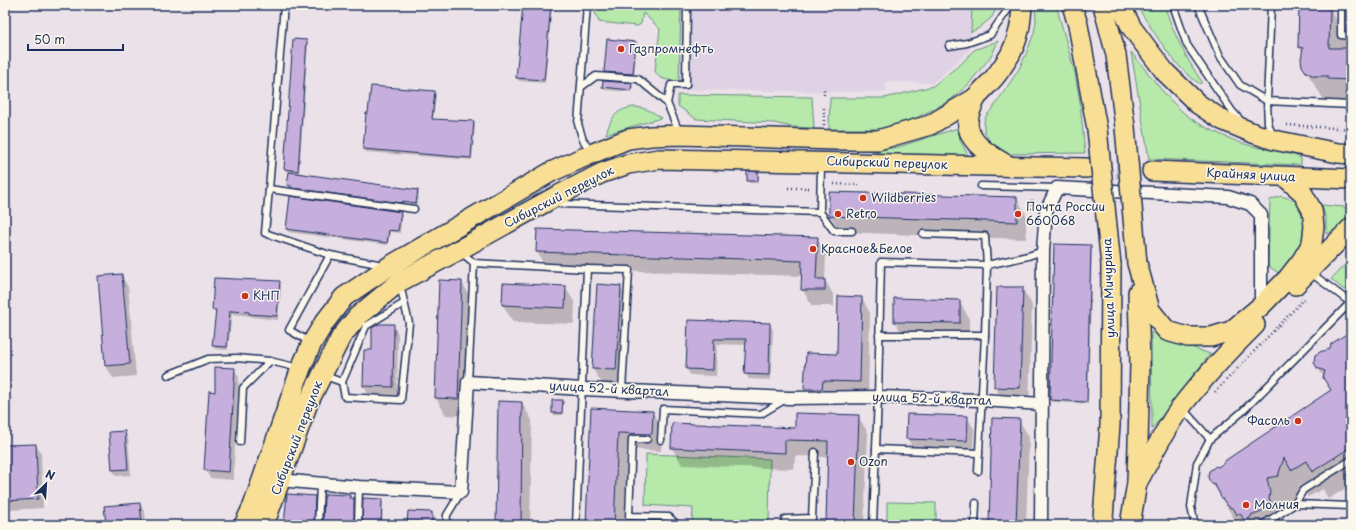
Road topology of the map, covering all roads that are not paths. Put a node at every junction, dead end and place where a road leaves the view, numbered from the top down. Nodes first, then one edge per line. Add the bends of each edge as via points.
1 (284, 5) edge
2 (587, 5) edge
3 (687, 5) edge
4 (1011, 5) edge
5 (1022, 5) edge
6 (1072, 5) edge
7 (1103, 5) edge
8 (1120, 5) edge
9 (1173, 5) edge
10 (1198, 5) edge
11 (1271, 5) edge
12 (1341, 5) edge
13 (1351, 36) edge
14 (949, 46) dead end
15 (581, 87) junction
16 (977, 97) junction
17 (1267, 101) junction
18 (667, 103) junction
19 (1351, 105) edge
20 (1265, 133) junction
21 (681, 135) junction
22 (591, 154) junction
23 (1351, 154) edge
24 (821, 161) junction
25 (1010, 166) junction
26 (1087, 168) tunnel mouth
27 (1152, 171) tunnel mouth
28 (602, 173) junction
29 (1285, 177) junction
30 (1351, 179) edge
31 (981, 186) dead end
32 (1057, 188) junction
33 (269, 189) junction
34 (553, 198) junction
35 (414, 209) dead end
36 (820, 212) junction
37 (1351, 228) edge
38 (852, 231) dead end
39 (923, 234) dead end
40 (459, 250) junction
41 (1043, 251) junction
42 (330, 255) junction
43 (474, 263) junction
44 (1137, 263) junction
45 (987, 265) junction
46 (388, 266) junction
47 (587, 269) junction
48 (1315, 276) junction
49 (399, 282) junction
50 (404, 303) junction
51 (1351, 303) edge
52 (1261, 306) junction
53 (879, 335) junction
54 (986, 335) junction
55 (312, 343) junction
56 (270, 361) junction
57 (301, 368) junction
58 (168, 375) dead end
59 (321, 375) junction
60 (342, 382) junction
61 (468, 382) junction
62 (583, 389) junction
63 (622, 390) junction
64 (878, 397) junction
65 (789, 398) junction
66 (982, 400) junction
67 (1042, 404) junction
68 (1181, 407) junction
69 (646, 439) dead end
70 (1210, 439) junction
71 (661, 440) dead end
72 (240, 442) dead end
73 (876, 449) junction
74 (815, 452) dead end
75 (978, 452) junction
76 (1351, 460) edge
77 (978, 471) dead end
78 (279, 480) junction
79 (1137, 483) junction
80 (320, 485) junction
81 (360, 487) junction
82 (461, 492) junction
83 (976, 503) dead end
84 (1295, 504) junction
85 (1351, 506) edge
86 (244, 525) edge
87 (264, 525) edge
88 (318, 525) edge
89 (358, 525) edge
90 (446, 525) edge
91 (576, 525) edge
92 (677, 525) edge
93 (784, 525) edge
94 (873, 525) edge
95 (975, 525) edge
96 (1041, 525) edge
97 (1102, 525) edge
98 (1130, 525) edge
99 (1195, 525) edge
100 (1262, 525) edge

1 - 33 lane
2 - 15 lane
3 - 18 lane via 686,85 671,85
4 - 14 lane via 990,35
5 - 16 main road via 1017,41 995,78
6 - 97 main road, улица Мичурина, bridge via 1097,129 1111,265 1110,425
7 - 44 main road, bridge via 1116,55
8 - 20 main road via 1132,28 1165,72 1198,104 1222,120
9 - 20 lane via 1187,45 1232,112
10 - 17 lane via 1220,56 1240,85
11 - 17 lane
12 - 13 lane via 1341,36
15 - 18 lane via 596,76 638,79
15 - 22 lane via 578,124
16 - 21 main road, Сибирский переулок via 930,125 878,140
16 - 25 main road via 967,118 968,131 973,140 992,156
17 - 19 lane
17 - 20 lane
18 - 21 lane
20 - 23 main road via 1338,153
21 - 22 main road, Сибирский переулок via 628,140
22 - 28 main road
22 - 46 main road, Сибирский переулок via 551,172
24 - 25 main road, Сибирский переулок
24 - 28 main road, Сибирский переулок via 658,159 628,164
24 - 36 lane
25 - 26 main road, Сибирский переулок
27 - 29 main road, Крайняя улица
28 - 34 main road, Сибирский переулок
29 - 30 main road, Крайняя улица
29 - 52 main road via 1302,192 1312,210 1312,243 1288,278
31 - 32 lane
32 - 41 street via 1046,211
32 - 52 street via 1228,197 1250,204 1261,215
33 - 35 lane
33 - 42 lane via 265,232
34 - 36 lane via 560,204
34 - 40 main road, Сибирский переулок
36 - 38 lane via 834,230
37 - 48 main road
39 - 45 lane via 985,236
40 - 43 lane
40 - 49 main road, Сибирский переулок
41 - 45 lane
41 - 67 street
42 - 46 lane
42 - 55 lane via 289,330
43 - 47 lane
43 - 61 lane
44 - 52 main road via 1150,310 1168,331 1188,337 1211,337 1231,331
44 - 79 main road via 1140,364
45 - 53 lane via 881,262
45 - 54 lane
46 - 49 main road
46 - 55 main road, Сибирский переулок via 344,297
47 - 62 lane
47 - 63 lane via 629,270
48 - 51 lane
48 - 68 main road via 1230,350
49 - 50 lane
49 - 59 main road, Сибирский переулок via 358,316 341,337
50 - 60 lane via 366,326
50 - 60 lane via 409,323 401,400 345,397
51 - 70 lane via 1242,411
53 - 54 lane
53 - 64 lane
54 - 66 lane
55 - 57 main road, Сибирский переулок
56 - 57 lane
56 - 58 lane via 208,359
56 - 72 lane via 243,388
57 - 59 main road
57 - 86 main road, Сибирский переулок
59 - 60 lane
59 - 78 main road, Сибирский переулок
61 - 62 street, улица 52-й квартал
61 - 82 street
62 - 63 street, улица 52-й квартал
62 - 91 lane
63 - 65 street, улица 52-й квартал
64 - 65 street, улица 52-й квартал
64 - 66 street, улица 52-й квартал
64 - 73 lane
65 - 71 lane via 761,414 662,409
66 - 67 street, улица 52-й квартал
66 - 75 lane
67 - 96 street
68 - 70 lane
68 - 79 main road
69 - 92 lane via 632,438 629,516 669,517
70 - 99 lane via 1197,463 1191,507
73 - 75 lane
73 - 94 lane
74 - 93 lane via 812,518 786,519
75 - 77 lane
76 - 84 lane via 1303,490
78 - 80 street
78 - 87 main road, Сибирский переулок
79 - 98 main road
80 - 81 street
80 - 88 lane
81 - 82 street
81 - 89 lane
82 - 90 lane via 447,515
83 - 95 lane
84 - 85 lane
84 - 100 lane

